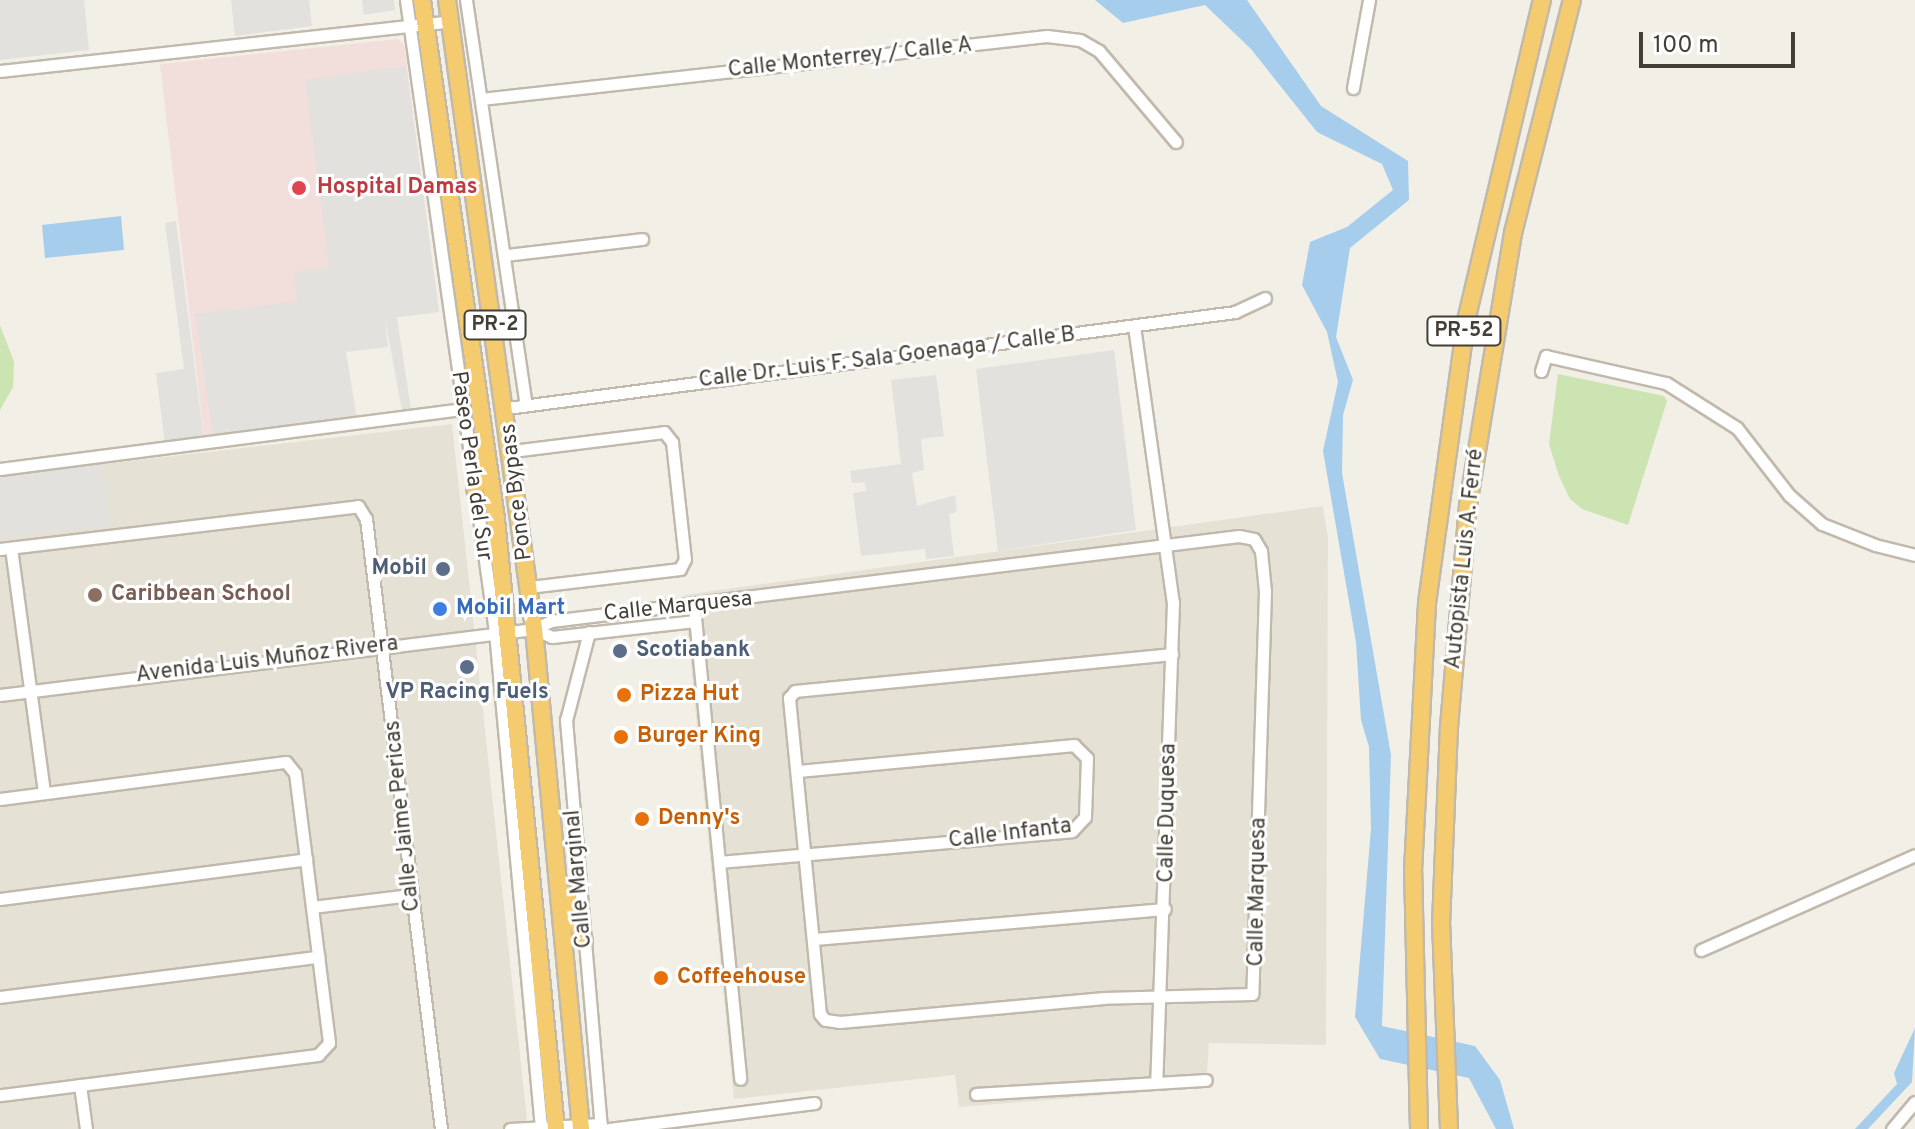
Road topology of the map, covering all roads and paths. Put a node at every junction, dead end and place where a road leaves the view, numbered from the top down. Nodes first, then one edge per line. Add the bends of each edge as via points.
1 (406, 0) edge
2 (422, 0) edge
3 (447, 0) edge
4 (466, 0) edge
5 (1369, 0) edge
6 (1542, 0) edge
7 (1572, 0) edge
8 (450, 21) junction
9 (418, 25) junction
10 (0, 71) edge
11 (1353, 88) dead end
12 (481, 99) junction
13 (1176, 142) dead end
14 (642, 239) dead end
15 (506, 255) junction
16 (1265, 298) dead end
17 (1134, 326) junction
18 (1541, 371) dead end
19 (526, 405) junction
20 (507, 408) junction
21 (463, 409) junction
22 (486, 441) junction
23 (512, 451) junction
24 (0, 469) edge
25 (475, 489) junction
26 (1167, 546) junction
27 (6, 549) edge
28 (1915, 555) edge
29 (528, 587) junction
30 (694, 607) junction
31 (640, 612) junction
32 (695, 621) junction
33 (642, 628) junction
34 (534, 629) junction
35 (502, 632) junction
36 (589, 632) junction
37 (383, 645) junction
38 (1172, 654) junction
39 (30, 691) junction
40 (0, 695) edge
41 (798, 771) junction
42 (44, 792) junction
43 (0, 799) edge
44 (804, 855) junction
45 (1915, 855) edge
46 (557, 857) junction
47 (306, 859) junction
48 (719, 862) junction
49 (410, 895) junction
50 (0, 899) edge
51 (312, 907) junction
52 (1165, 909) junction
53 (814, 939) junction
54 (584, 941) junction
55 (1701, 950) dead end
56 (318, 957) junction
57 (1162, 995) junction
58 (0, 997) edge
59 (740, 1079) dead end
60 (1156, 1079) junction
61 (1206, 1080) dead end
62 (80, 1085) junction
63 (976, 1094) dead end
64 (0, 1095) edge
65 (1915, 1102) edge
66 (814, 1103) dead end
67 (1905, 1120) junction
68 (581, 1126) edge
69 (549, 1127) edge
70 (603, 1127) edge
71 (86, 1129) edge
72 (441, 1129) edge
73 (510, 1129) edge
74 (1419, 1129) edge
75 (1449, 1129) edge
76 (1892, 1129) edge
77 (1915, 1129) edge

1 - 9 street, Paseo Perla del Sur
2 - 9 highway, Ponce Bypass / PR-2
3 - 8 highway, Ponce Bypass / PR-2
4 - 12 street
5 - 11 street
6 - 74 highway, Autopista Luis A. Ferré / PR-52 via 1466,321 1427,603 1413,871
7 - 75 highway, Autopista Luis A. Ferré / PR-52 via 1495,327 1458,599 1441,925
8 - 9 street
8 - 20 highway, Ponce Bypass / PR-2
9 - 10 street
9 - 21 street, Paseo Perla del Sur
9 - 22 highway, Ponce Bypass / PR-2
12 - 13 street, Calle Monterrey / Calle A via 1047,36 1080,40 1099,51
12 - 15 street
14 - 15 street
15 - 19 street
16 - 17 street, Calle Dr. Luis F. Sala Goenaga / Calle B via 1235,312
17 - 19 street, Calle Dr. Luis F. Sala Goenaga / Calle B
17 - 26 street, Calle Duquesa
18 - 28 street via 1546,356 1666,383 1737,428 1789,495 1822,524
19 - 20 street, Calle Dr. Luis F. Sala Goenaga / Calle B
20 - 23 highway, Ponce Bypass / PR-2
21 - 24 street
21 - 25 street, Paseo Perla del Sur
22 - 25 highway
22 - 35 highway, Ponce Bypass / PR-2
23 - 29 highway, Ponce Bypass / PR-2
23 - 29 street via 664,432 672,442 685,559 680,569
25 - 35 street, Paseo Perla del Sur
26 - 30 street, Calle Marquesa
26 - 38 street, Calle Duquesa
26 - 57 street, Calle Marquesa via 1239,536 1254,539 1261,551 1265,591 1255,986 1245,996
27 - 37 street, Calle Jaime Pericas via 358,506 366,519
27 - 39 street
29 - 34 highway, Ponce Bypass / PR-2
30 - 31 street, Calle Marquesa
30 - 32 street
31 - 33 street
31 - 34 street, Calle Marquesa via 551,621
32 - 33 street, Calle Marquesa
32 - 48 street
33 - 36 street, Calle Marquesa
34 - 35 street, Avenida Luis Muñoz Rivera
34 - 36 street, Calle Marquesa via 552,637
34 - 46 highway, Ponce Bypass / PR-2
35 - 37 street, Avenida Luis Muñoz Rivera
35 - 69 highway, Ponce Bypass / PR-2
36 - 54 street, Calle Marginal via 566,720
37 - 39 street, Avenida Luis Muñoz Rivera
37 - 49 street, Calle Jaime Pericas
38 - 41 street, Calle Marquesa via 801,687 789,698
38 - 52 street, Calle Duquesa
39 - 40 street, Avenida Luis Muñoz Rivera
39 - 42 street
41 - 44 street, Calle Marquesa
41 - 44 street, Calle Infanta via 1074,745 1087,758 1085,817 1072,831
42 - 43 street
42 - 47 street via 286,762 295,773
44 - 48 street, Calle Infanta
44 - 53 street, Calle Marquesa
45 - 55 street
46 - 54 highway
46 - 68 highway, Ponce Bypass / PR-2
47 - 50 street
47 - 51 street
48 - 59 street
49 - 51 street
49 - 72 street, Calle Jaime Pericas
51 - 56 street
52 - 53 street
52 - 57 street, Calle Duquesa
53 - 57 street, Calle Marquesa via 825,1020
54 - 70 street, Calle Marginal
56 - 58 street
56 - 62 street via 328,1046 321,1055
57 - 60 street, Calle Duquesa
60 - 61 street
60 - 63 street
62 - 64 street
62 - 71 street
65 - 67 street
66 - 70 street
67 - 76 street
67 - 77 street
68 - 69 street
68 - 70 street
69 - 73 street

